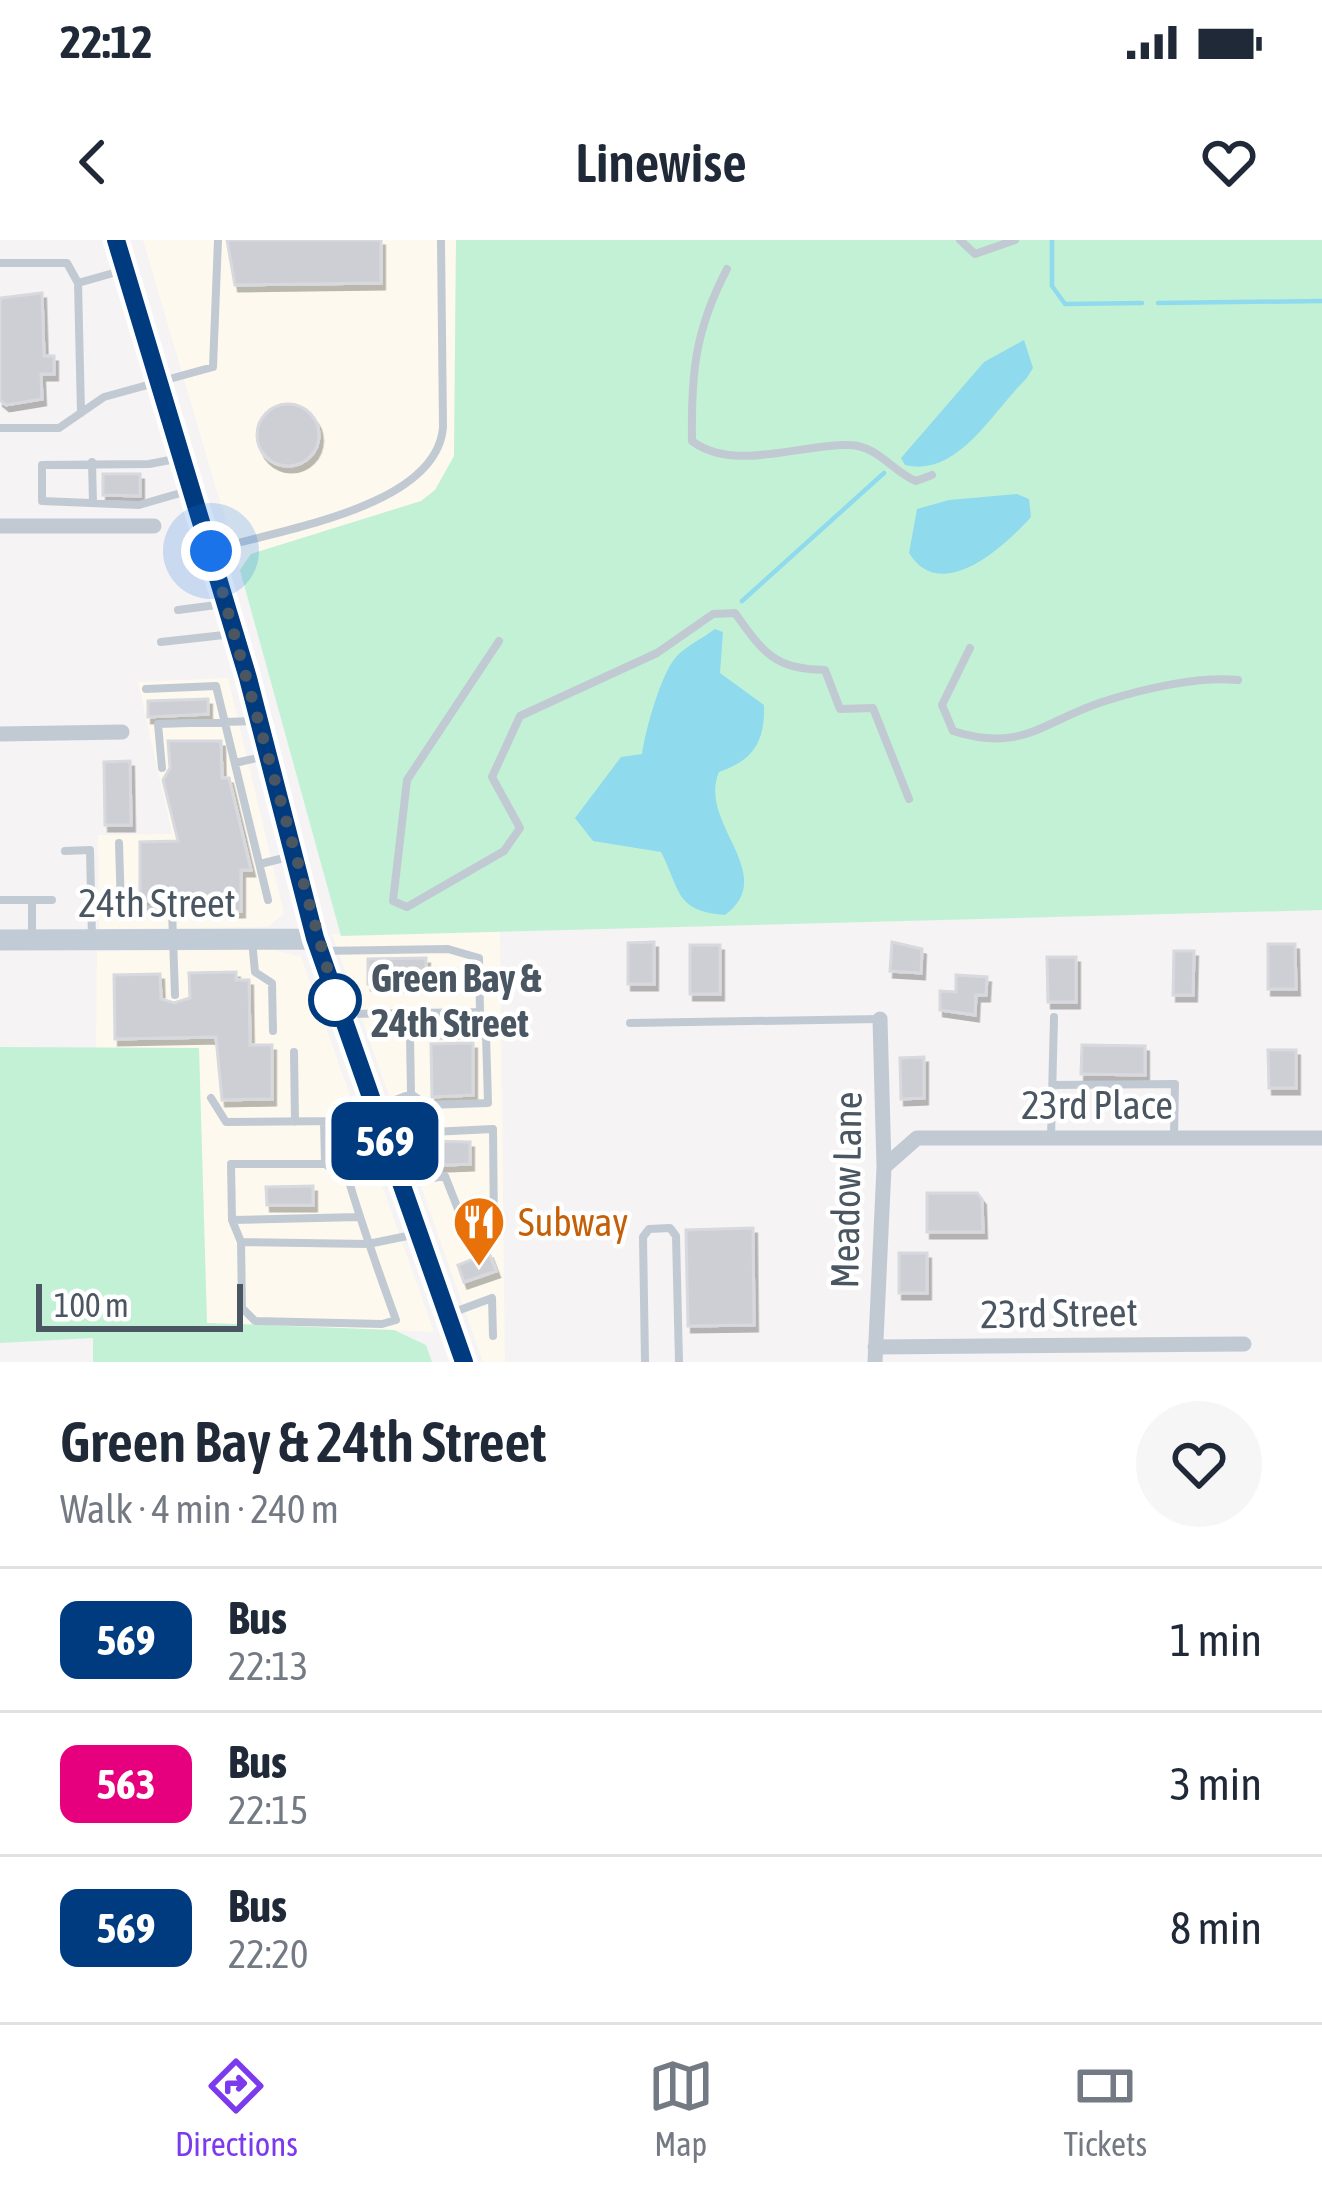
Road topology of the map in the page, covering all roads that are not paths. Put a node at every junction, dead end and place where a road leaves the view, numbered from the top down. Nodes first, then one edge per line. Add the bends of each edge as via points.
1 (116, 240) edge
2 (218, 240) edge
3 (441, 240) edge
4 (960, 240) edge
5 (1015, 240) edge
6 (0, 263) edge
7 (727, 269) dead end
8 (124, 270) junction
9 (78, 283) junction
10 (159, 381) junction
11 (81, 415) junction
12 (0, 428) edge
13 (183, 458) junction
14 (92, 462) junction
15 (932, 475) dead end
16 (193, 490) junction
17 (93, 503) junction
18 (0, 526) edge
19 (154, 526) dead end
20 (211, 551) junction
21 (226, 603) junction
22 (178, 610) dead end
23 (235, 633) junction
24 (500, 641) dead end
25 (161, 643) dead end
26 (970, 648) dead end
27 (1238, 680) dead end
28 (146, 689) dead end
29 (259, 721) junction
30 (224, 722) junction
31 (122, 732) dead end
32 (0, 734) edge
33 (267, 756) junction
34 (235, 763) junction
35 (162, 768) dead end
36 (909, 799) dead end
37 (119, 843) dead end
38 (65, 851) dead end
39 (293, 856) junction
40 (260, 864) junction
41 (0, 900) edge
42 (32, 900) junction
43 (52, 900) dead end
44 (268, 900) dead end
45 (173, 939) junction
46 (252, 939) junction
47 (0, 940) edge
48 (32, 940) junction
49 (92, 940) junction
50 (317, 945) junction
51 (175, 994) dead end
52 (340, 1014) junction
53 (1054, 1017) dead end
54 (880, 1019) joint
55 (630, 1023) dead end
56 (273, 1031) dead end
57 (294, 1052) dead end
58 (1053, 1085) junction
59 (411, 1094) junction
60 (212, 1098) dead end
61 (372, 1107) junction
62 (295, 1122) junction
63 (324, 1122) junction
64 (383, 1136) junction
65 (1052, 1138) junction
66 (1174, 1138) junction
67 (1322, 1138) edge
68 (325, 1164) junction
69 (884, 1167) junction
70 (400, 1184) junction
71 (359, 1217) junction
72 (232, 1220) junction
73 (418, 1233) junction
74 (241, 1242) junction
75 (368, 1244) junction
76 (447, 1315) junction
77 (494, 1336) dead end
78 (1244, 1344) dead end
79 (875, 1355) edge
80 (464, 1362) edge
81 (645, 1362) edge
82 (680, 1362) edge

1 - 8 main road
2 - 10 lane via 217,362
3 - 20 lane via 443,428 428,469 386,497
4 - 5 lane via 975,254
6 - 9 lane via 67,263
7 - 15 lane via 701,320 692,441 705,451 790,454 852,445 879,453 916,481
8 - 9 lane
8 - 10 main road
9 - 11 lane
10 - 11 lane via 104,397
10 - 13 main road
11 - 12 lane via 59,428
13 - 14 lane
13 - 16 main road
14 - 17 lane
14 - 17 lane via 42,465 43,501
16 - 17 lane via 139,505
16 - 20 main road
18 - 19 street
20 - 21 main road
21 - 22 lane
21 - 23 main road
23 - 25 lane
23 - 29 main road
24 - 36 lane via 407,781 393,901 407,907 504,851 520,828 492,777 520,716 657,652 713,614 735,613 788,669 826,670 840,709 873,708
26 - 27 lane via 942,705 953,730 979,739 1012,741 1102,702 1201,676
28 - 30 lane via 216,686
29 - 30 lane
29 - 33 main road
30 - 34 lane
30 - 35 lane via 158,724
31 - 32 street
33 - 34 lane
33 - 39 main road
34 - 40 lane
37 - 45 lane via 121,909 172,910
38 - 49 lane via 90,850
39 - 40 lane
39 - 50 main road
40 - 44 lane
41 - 42 lane
42 - 43 lane
42 - 48 lane
45 - 46 main road, 24th Street
45 - 49 main road, 24th Street
45 - 51 lane
46 - 50 main road, 24th Street
46 - 56 lane via 255,972 272,983
47 - 48 main road, 24th Street
48 - 49 main road, 24th Street
50 - 52 main road
50 - 52 lane via 478,958 480,1012
52 - 61 main road
53 - 58 lane
54 - 55 lane
54 - 69 street, Meadow Lane
57 - 62 lane
58 - 65 lane
58 - 66 lane via 1175,1084
59 - 59 lane via 427,1105 488,1103 486,1034 410,1036
59 - 61 lane
60 - 62 lane via 226,1122
61 - 63 lane
61 - 64 main road
62 - 63 lane
63 - 68 lane
64 - 70 main road
64 - 70 lane via 493,1130 494,1233 467,1232 445,1176
65 - 66 street, 23rd Place
65 - 69 street, 23rd Place via 917,1138
66 - 67 street, 23rd Place
68 - 71 lane via 348,1178
68 - 72 lane via 230,1164
69 - 79 street, Meadow Lane
70 - 73 main road
71 - 72 lane
71 - 75 lane
72 - 74 lane
73 - 75 lane
73 - 76 main road
74 - 75 lane
74 - 75 lane via 242,1308 270,1324 396,1320
76 - 77 lane via 492,1298
76 - 80 main road
78 - 79 street, 23rd Street
81 - 82 lane via 643,1237 670,1228

